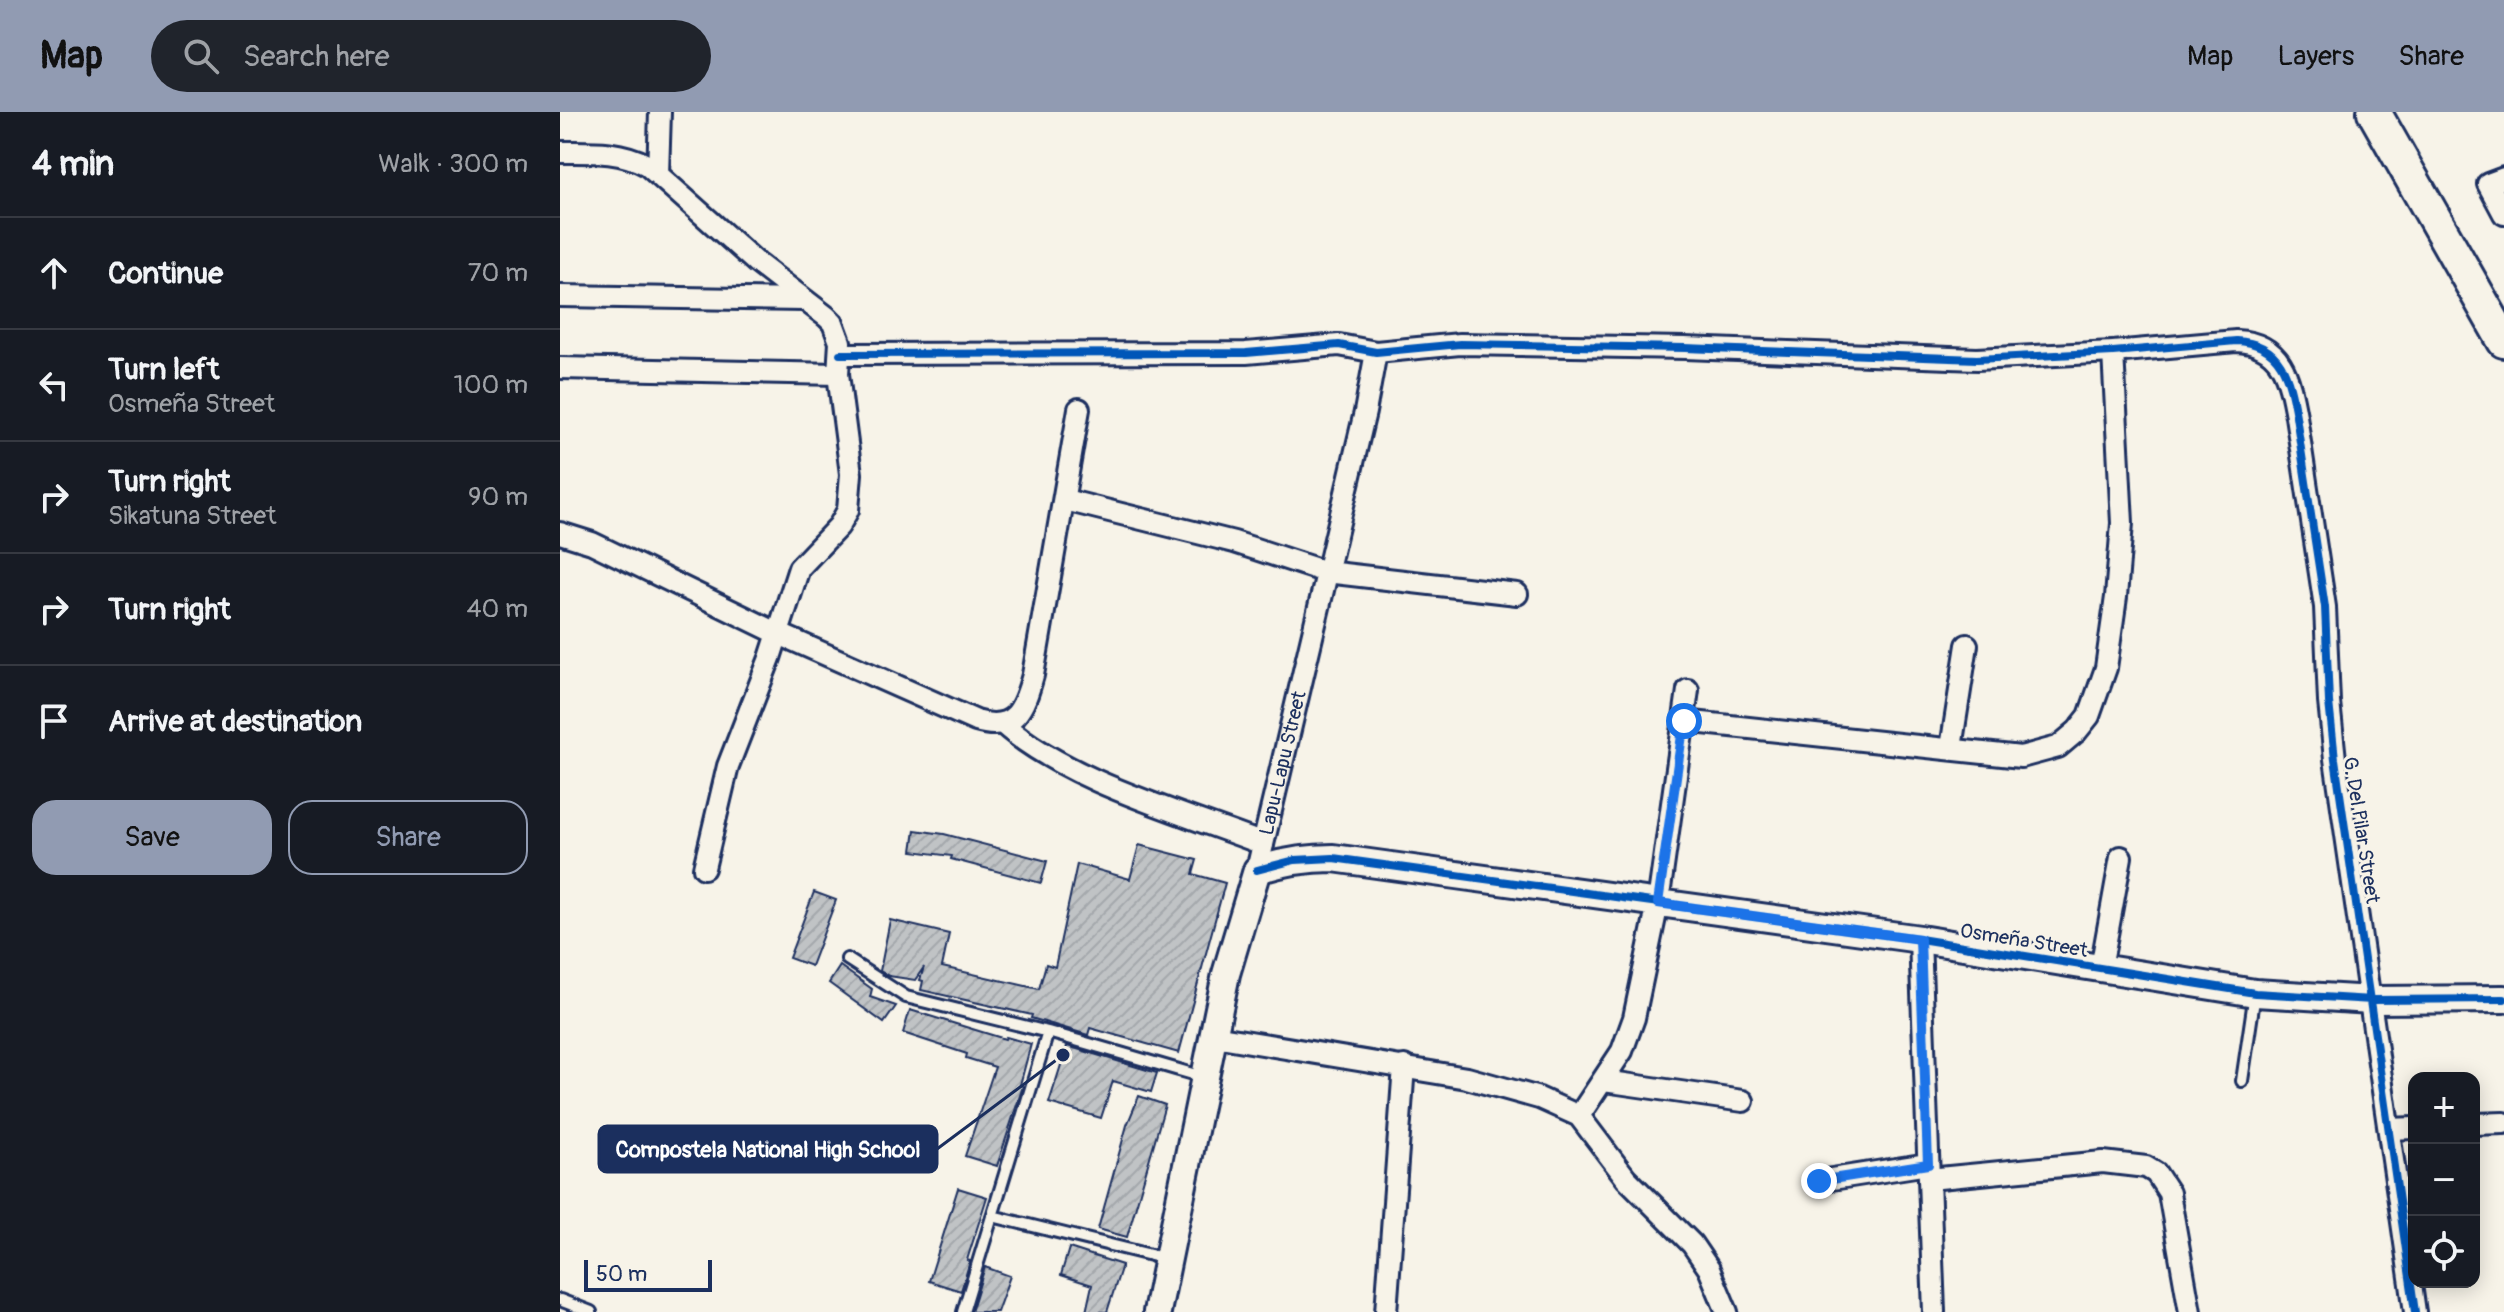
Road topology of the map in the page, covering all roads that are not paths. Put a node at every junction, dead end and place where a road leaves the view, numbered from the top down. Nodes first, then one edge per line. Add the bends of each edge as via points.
1 (660, 112) edge
2 (2374, 112) edge
3 (560, 152) edge
4 (658, 174) junction
5 (2504, 178) edge
6 (2504, 214) edge
7 (560, 296) edge
8 (804, 300) junction
9 (2504, 341) edge
10 (1376, 352) junction
11 (2113, 352) junction
12 (839, 364) junction
13 (560, 368) edge
14 (1079, 409) dead end
15 (1065, 500) junction
16 (560, 533) edge
17 (1326, 572) junction
18 (1517, 594) dead end
19 (777, 633) junction
20 (1967, 645) dead end
21 (1688, 690) dead end
22 (1684, 721) junction
23 (1003, 724) junction
24 (1951, 748) junction
25 (1263, 844) junction
26 (2121, 857) dead end
27 (704, 868) dead end
28 (1257, 870) junction
29 (1658, 903) junction
30 (1920, 939) junction
31 (847, 959) dead end
32 (2101, 968) junction
33 (2255, 993) junction
34 (2504, 999) edge
35 (2372, 1000) junction
36 (1048, 1032) junction
37 (1214, 1036) junction
38 (1404, 1066) junction
39 (1205, 1078) junction
40 (1604, 1081) junction
41 (2242, 1081) dead end
42 (1743, 1101) dead end
43 (1579, 1116) junction
44 (2504, 1123) edge
45 (2480, 1124) edge
46 (2408, 1128) edge
47 (2390, 1129) junction
48 (1928, 1171) junction
49 (1819, 1181) dead end
50 (992, 1216) junction
51 (1169, 1259) junction
52 (560, 1300) edge
53 (591, 1312) edge
54 (963, 1312) edge
55 (1157, 1312) edge
56 (1386, 1312) edge
57 (1727, 1312) edge
58 (1934, 1312) edge
59 (2190, 1312) edge
60 (2415, 1312) edge

1 - 4 street
2 - 9 main road
3 - 4 street via 607,152 632,158
4 - 8 street
5 - 6 street via 2488,184
7 - 8 street
8 - 12 street via 833,323 840,342
10 - 11 street via 1460,344 1977,359
10 - 12 street via 1339,345 1246,353
10 - 17 street, Lapu-Lapu Street
11 - 24 street via 2122,523 2116,597 2098,696 2089,716 2058,747 2021,757
11 - 35 street, G. Del Pilar Street via 2251,342 2275,356 2291,386 2325,607 2335,759
12 - 13 street
12 - 19 street via 851,474 848,510 799,568
14 - 15 street
15 - 17 street via 1234,542
15 - 23 street via 1026,700
16 - 19 street via 592,543
17 - 18 street
17 - 25 street, Lapu-Lapu Street
19 - 23 street via 976,721
19 - 27 street via 728,766
20 - 24 street
21 - 22 street
22 - 24 street
22 - 29 street
23 - 25 street via 1056,761
25 - 28 street, Lapu-Lapu Street
26 - 32 street
28 - 29 street, Osmeña Street via 1333,858
28 - 37 street, Lapu-Lapu Street via 1233,945
29 - 30 street, Osmeña Street
29 - 40 street via 1634,1018
30 - 32 street, Osmeña Street
30 - 48 street
31 - 36 lane via 906,997
32 - 33 street, Osmeña Street
33 - 35 street, Osmeña Street
33 - 41 lane
34 - 35 street, Osmeña Street
35 - 47 street, G. Del Pilar Street
36 - 39 lane
36 - 50 lane
37 - 38 street
37 - 39 street, Lapu-Lapu Street
38 - 43 street via 1504,1087
38 - 56 street
39 - 51 street, Lapu-Lapu Street
40 - 42 street
40 - 43 street
43 - 57 street via 1626,1178 1692,1244
44 - 45 street
46 - 47 street
47 - 60 street, G. Del Pilar Street
48 - 49 street
48 - 58 street
48 - 59 street via 2103,1162 2146,1167 2169,1193
50 - 51 lane
50 - 54 lane
51 - 55 street, Lapu-Lapu Street
52 - 53 lane

